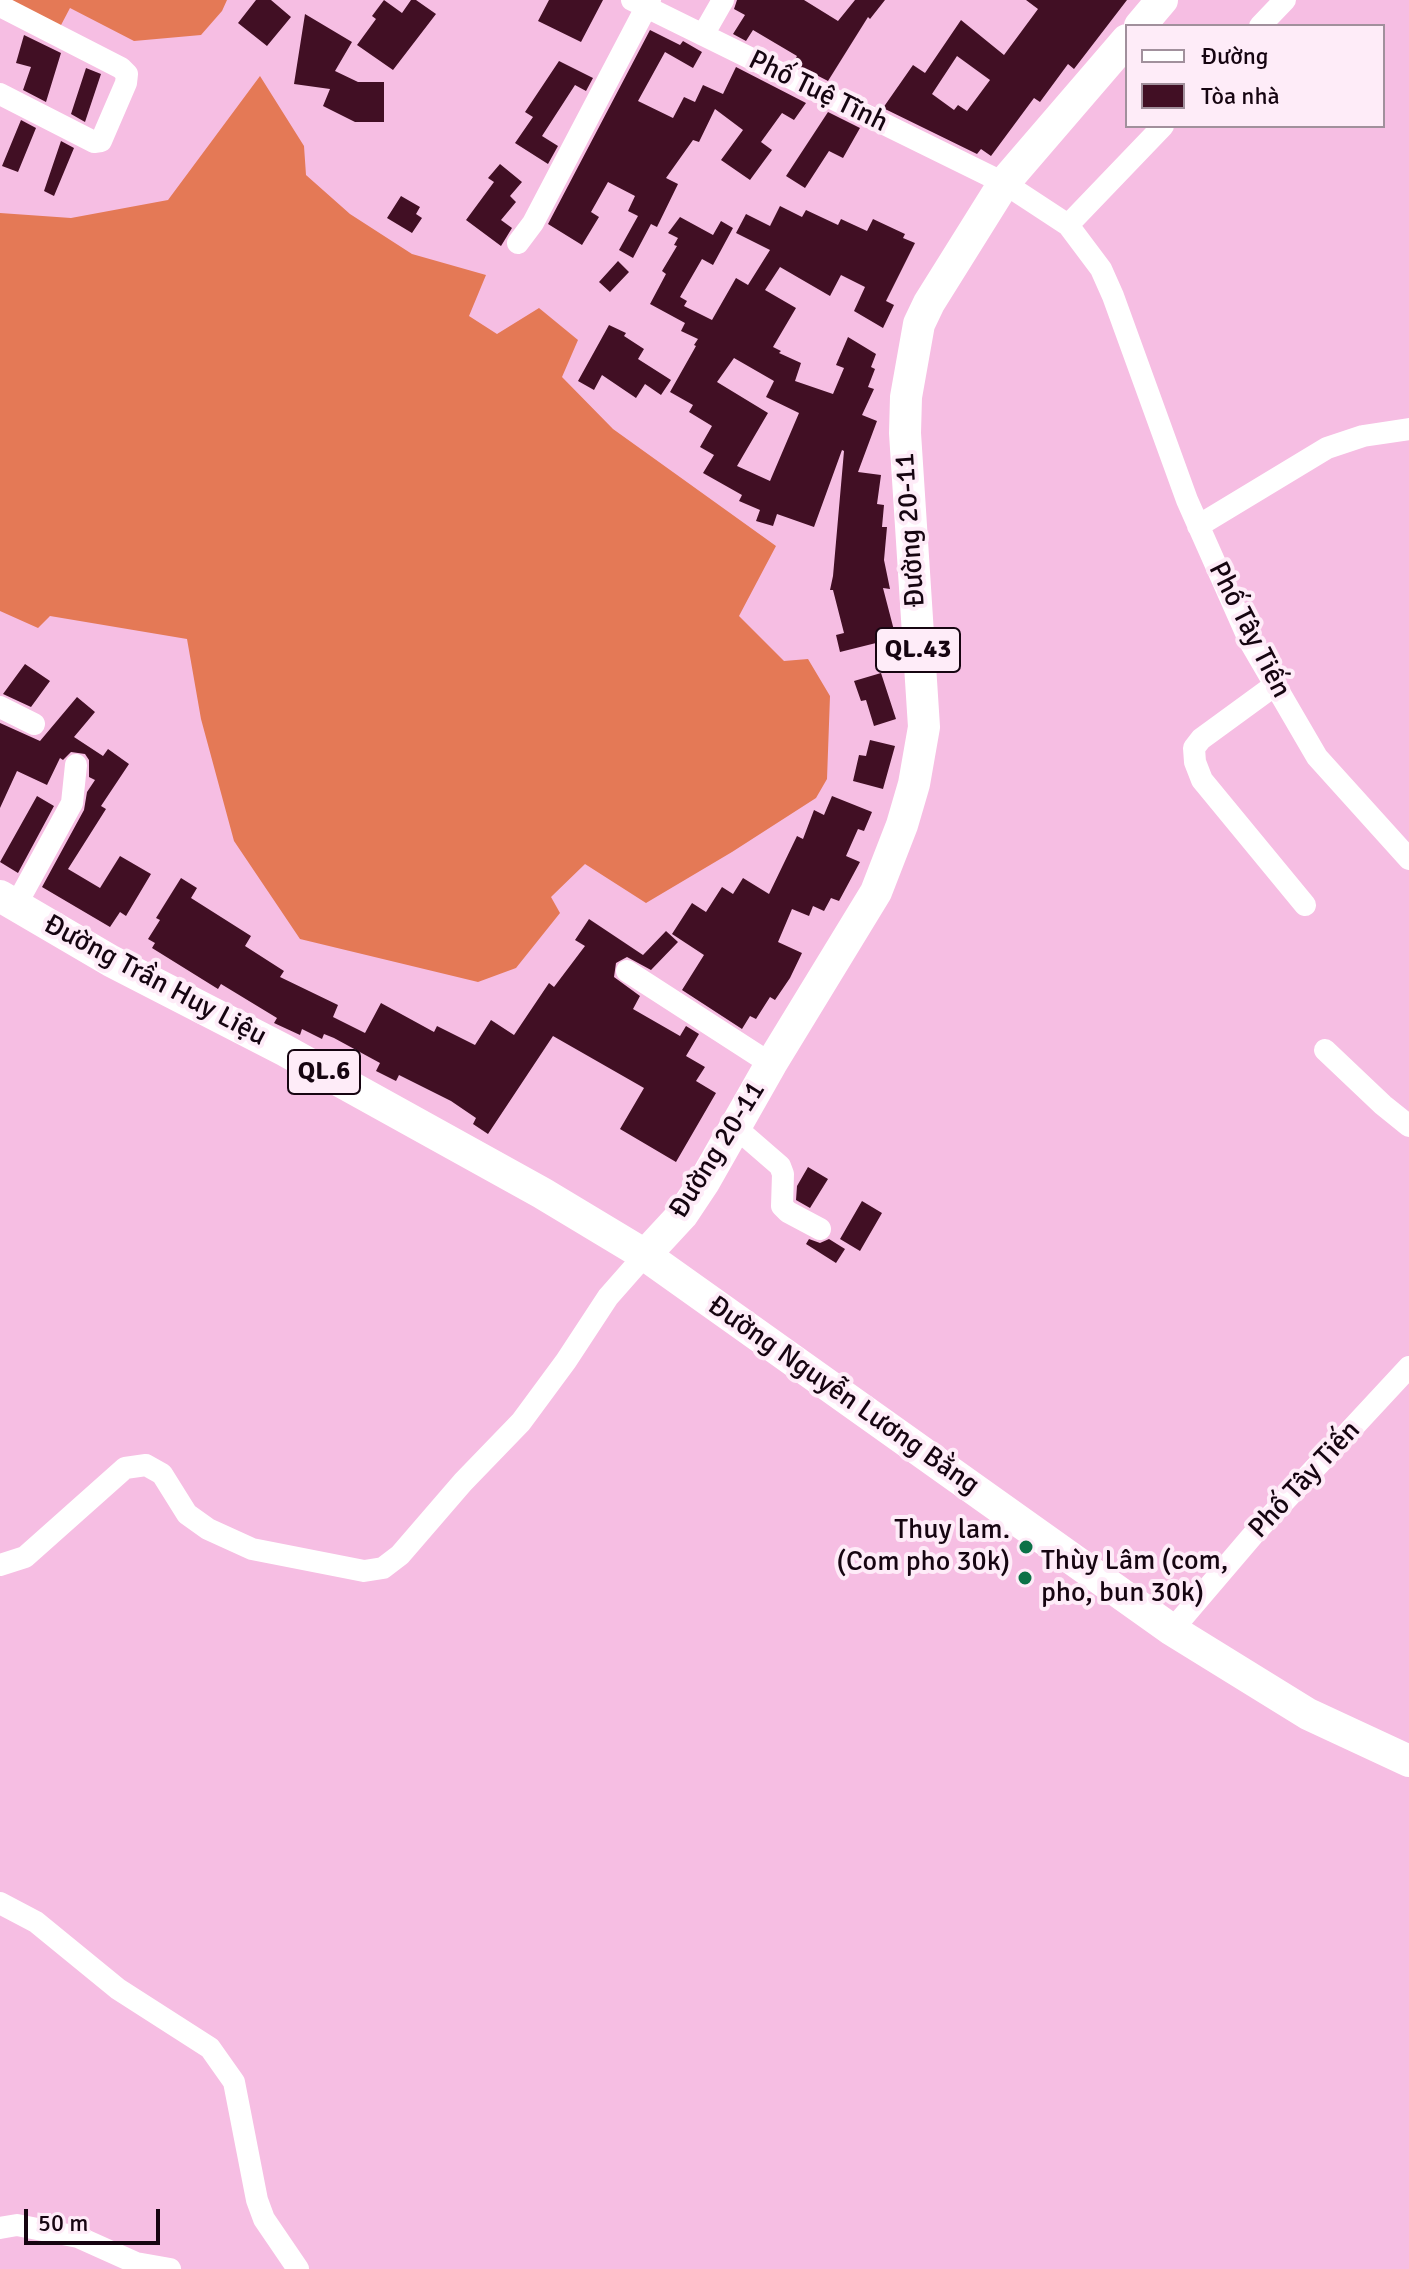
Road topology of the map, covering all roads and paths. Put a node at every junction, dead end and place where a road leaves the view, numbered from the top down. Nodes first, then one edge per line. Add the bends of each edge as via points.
1 (723, 0) edge
2 (1162, 0) edge
3 (1285, 0) edge
4 (643, 2) edge
5 (0, 6) edge
6 (1142, 24) edge
7 (1262, 24) edge
8 (703, 35) junction
9 (1125, 42) edge
10 (0, 94) edge
11 (1161, 128) edge
12 (1004, 183) junction
13 (1068, 225) junction
14 (518, 243) dead end
15 (1409, 429) edge
16 (1198, 526) junction
17 (1275, 685) junction
18 (0, 707) edge
19 (34, 724) dead end
20 (76, 765) dead end
21 (1409, 859) edge
22 (8, 900) edge
23 (1305, 905) dead end
24 (627, 971) dead end
25 (1325, 1050) dead end
26 (771, 1064) junction
27 (1409, 1126) edge
28 (735, 1127) junction
29 (820, 1229) dead end
30 (645, 1255) junction
31 (1409, 1367) edge
32 (0, 1565) edge
33 (1172, 1630) junction
34 (1409, 1761) edge
35 (0, 1903) edge
36 (0, 2228) edge
37 (170, 2269) edge
38 (298, 2269) edge

1 - 8 street
2 - 6 highway
3 - 7 street
4 - 8 street, Phố Tuệ Tĩnh
4 - 14 street via 533,223
5 - 10 street via 127,74 101,141
8 - 12 street, Phố Tuệ Tĩnh
9 - 12 highway, Đường 20-11 / QL.43
11 - 13 street
12 - 13 street, Phố Tây Tiến
12 - 26 highway, Đường 20-11 / QL.43 via 919,324 906,397 924,727 914,784 876,892
13 - 16 street, Phố Tây Tiến via 1101,269
15 - 16 street via 1335,444
16 - 17 street, Phố Tây Tiến
17 - 21 street, Phố Tây Tiến via 1317,757
17 - 23 street via 1201,739 1194,748 1195,762 1202,780
18 - 19 street
20 - 22 street via 72,803
22 - 30 highway, Đường Trần Huy Liệu / QL.6 via 528,1185
24 - 26 street
25 - 27 street
26 - 28 highway, Đường 20-11 / QL.43
28 - 29 street via 780,1166 782,1206
28 - 30 highway, Đường 20-11 / QL.43 via 682,1215
30 - 32 street via 608,1297 521,1422 383,1568 364,1571 252,1549 187,1514 162,1474 146,1465 125,1468 25,1557
30 - 33 highway, Đường Nguyễn Lương Bằng / QL.6
31 - 33 street, Phố Tây Tiến
33 - 34 highway, Đường Nguyễn Lương Bằng / QL.6 via 1308,1714
35 - 38 street via 36,1922 118,1989 210,2048 234,2082 264,2219
36 - 37 street via 17,2225 78,2237 136,2263

